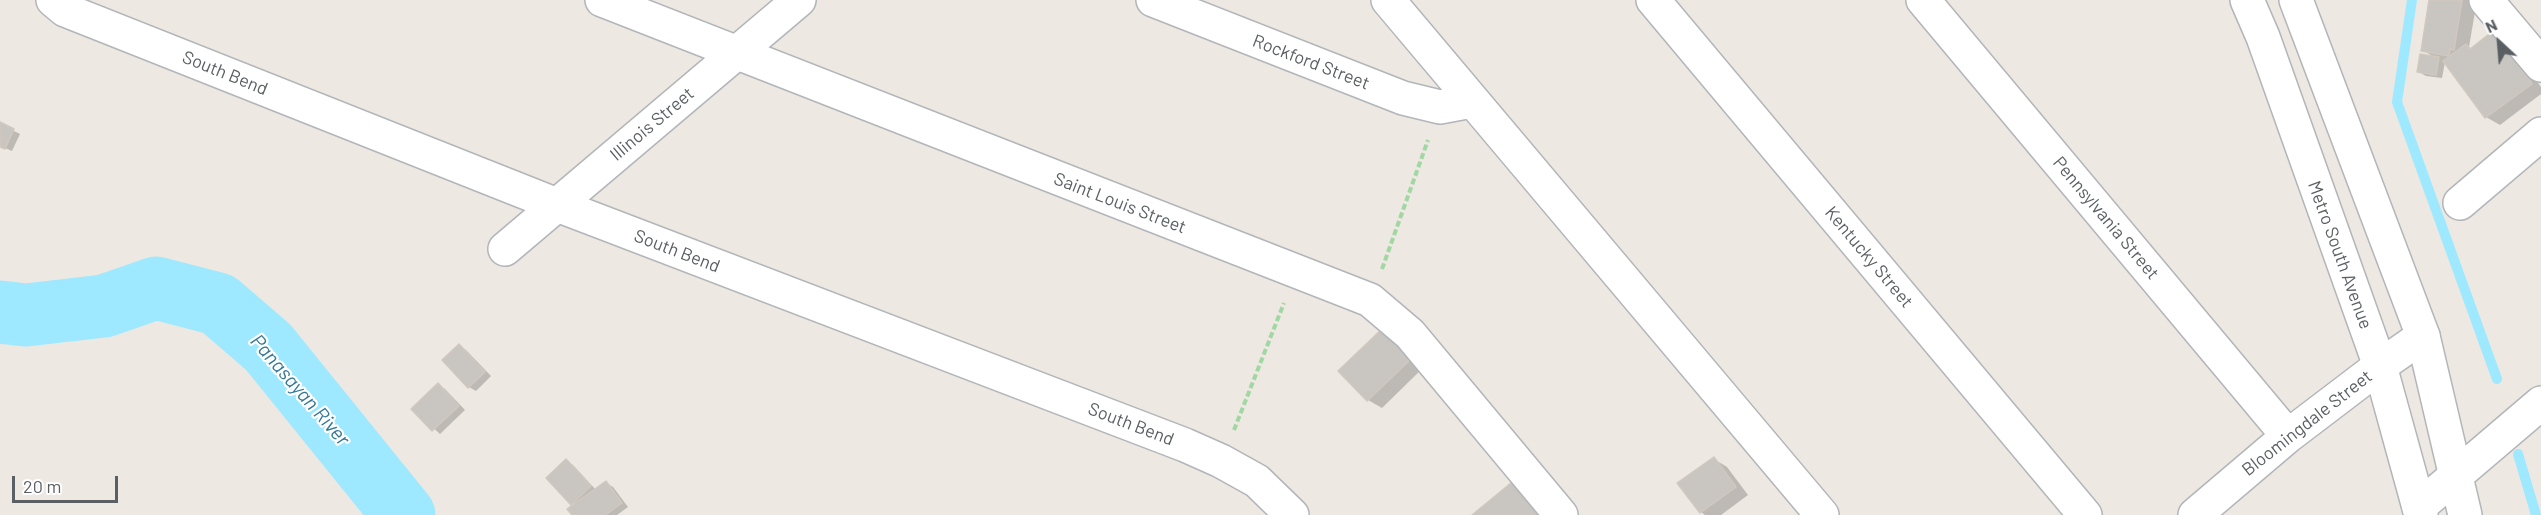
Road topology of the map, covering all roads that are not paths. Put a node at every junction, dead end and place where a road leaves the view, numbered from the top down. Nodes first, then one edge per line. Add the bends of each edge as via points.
1 (53, 0) edge
2 (602, 0) edge
3 (799, 0) edge
4 (1153, 0) edge
5 (1388, 0) edge
6 (1653, 0) edge
7 (1923, 0) edge
8 (2247, 0) edge
9 (2296, 0) edge
10 (2486, 0) edge
11 (736, 53) junction
12 (2541, 65) edge
13 (1472, 101) junction
14 (2541, 134) edge
15 (2460, 203) dead end
16 (557, 205) junction
17 (505, 249) dead end
18 (2423, 336) junction
19 (2380, 366) junction
20 (2541, 403) edge
21 (2288, 436) junction
22 (2455, 476) junction
23 (2420, 511) edge
24 (1292, 515) edge
25 (1561, 515) edge
26 (1822, 515) edge
27 (2085, 515) edge
28 (2195, 515) edge
29 (2465, 515) edge

1 - 16 street, South Bend via 65,10
2 - 11 street, Saint Louis Street
3 - 11 street, Illinois Street
4 - 13 street, Rockford Street via 1403,98 1440,106
5 - 13 street
6 - 27 street, Kentucky Street
7 - 21 street, Pennsylvania Street
8 - 19 street, Metro South Avenue
9 - 18 street
10 - 12 street
11 - 16 street, Illinois Street
11 - 25 street, Saint Louis Street via 1370,300 1410,334
13 - 26 street
14 - 15 street
16 - 17 street, Illinois Street
16 - 24 street, South Bend via 1174,441 1257,481
18 - 19 street, Bloomingdale Street
18 - 22 street
19 - 21 street, Bloomingdale Street
19 - 23 street, Metro South Avenue
20 - 22 street
21 - 28 street, Bloomingdale Street
22 - 23 street
22 - 29 street

